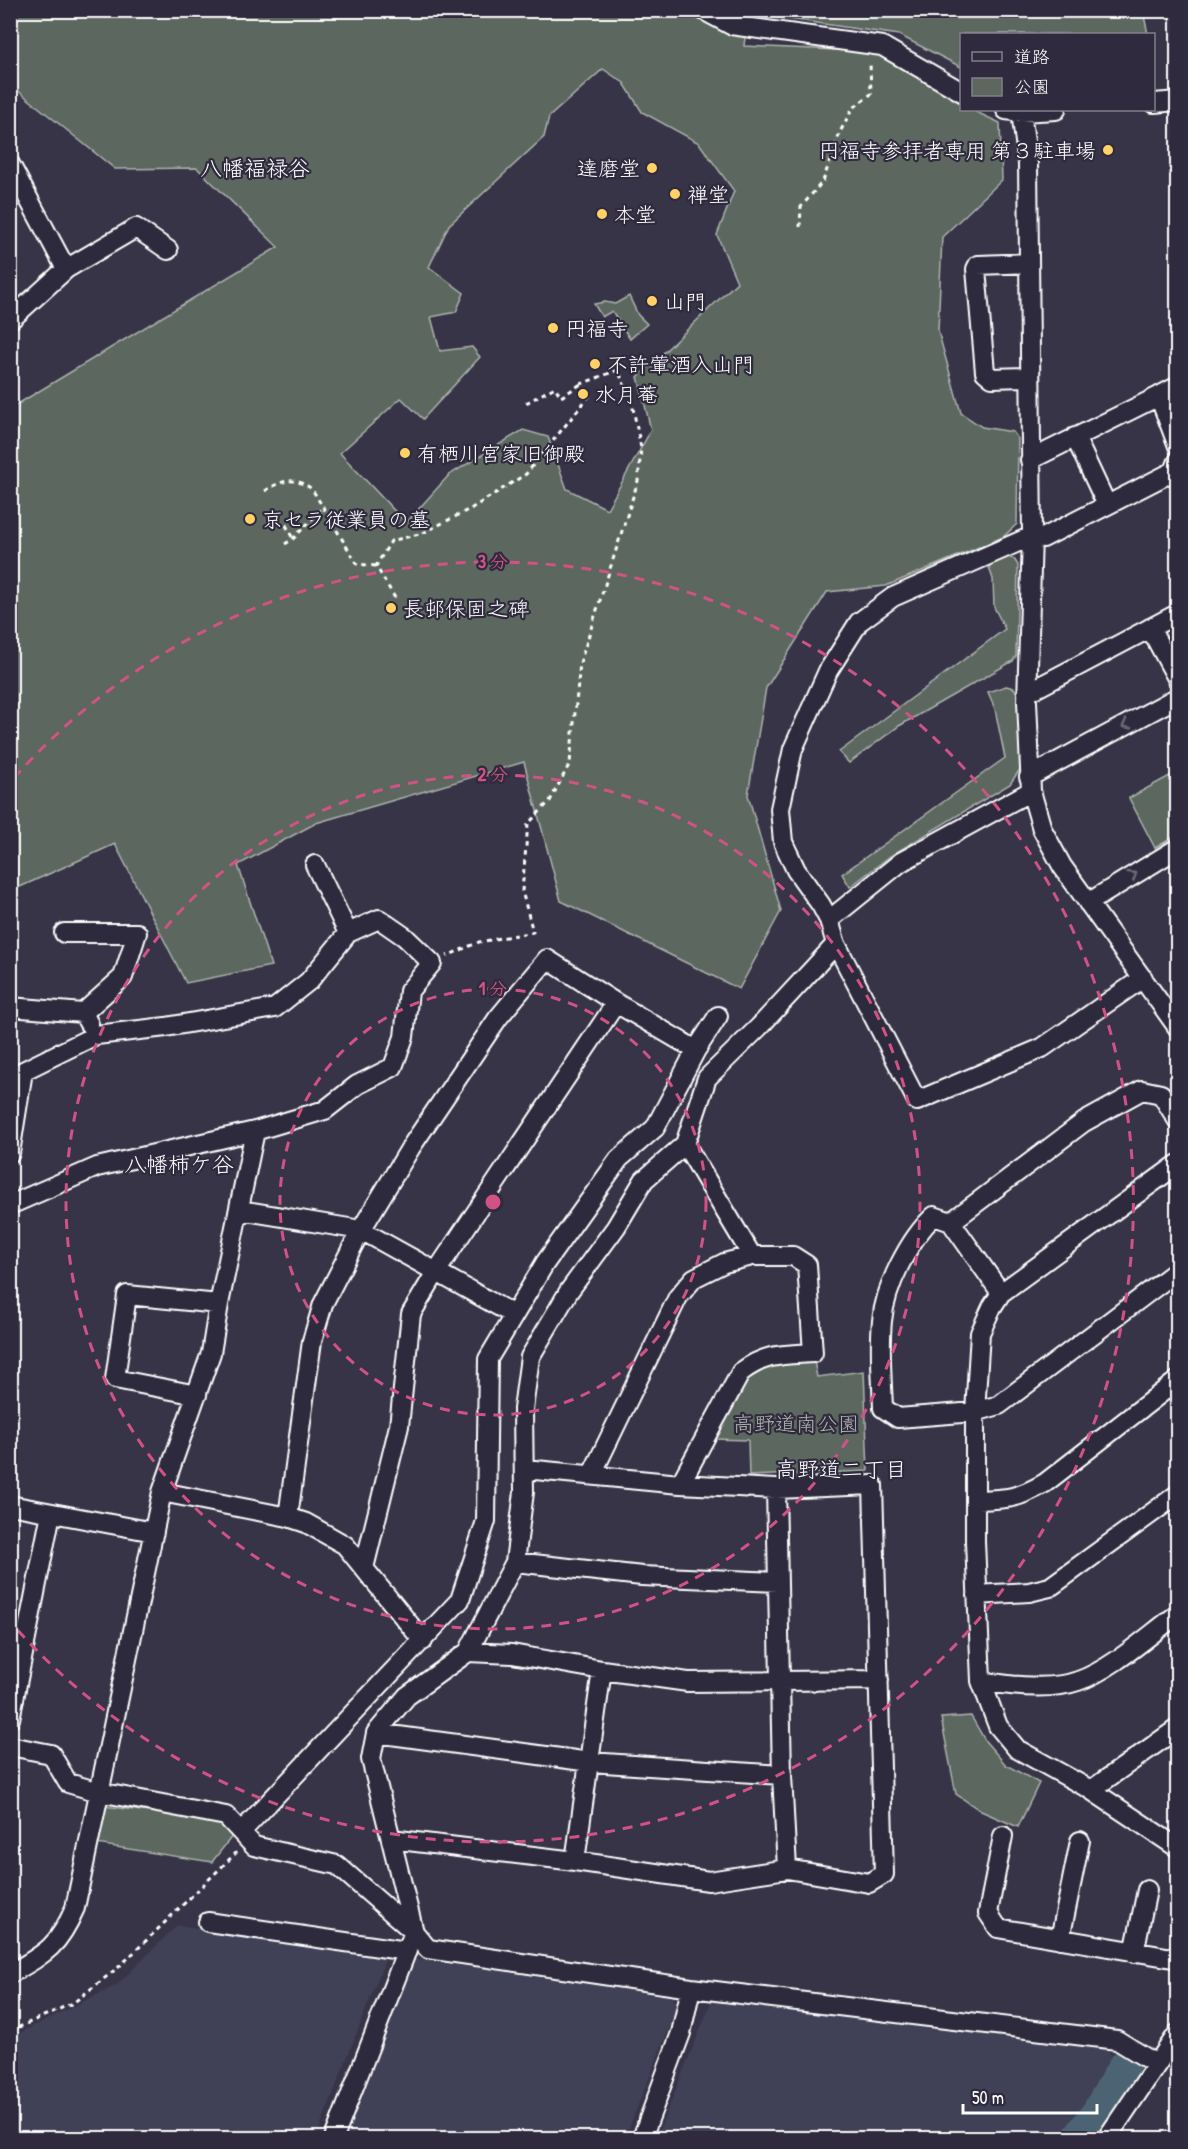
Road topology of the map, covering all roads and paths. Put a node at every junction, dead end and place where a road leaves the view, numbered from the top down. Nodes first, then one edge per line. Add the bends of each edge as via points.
1 (703, 10) edge
2 (869, 45) junction
3 (960, 91) edge
4 (1178, 101) edge
5 (1155, 103) edge
6 (1013, 111) edge
7 (10, 164) edge
8 (800, 227) dead end
9 (168, 250) dead end
10 (1029, 263) junction
11 (66, 269) junction
12 (11, 320) edge
13 (1029, 377) junction
14 (581, 384) junction
15 (1178, 386) edge
16 (1159, 396) junction
17 (526, 403) dead end
18 (1075, 437) junction
19 (1178, 446) edge
20 (1030, 459) junction
21 (1178, 461) edge
22 (264, 491) dead end
23 (1104, 499) dead end
24 (324, 506) junction
25 (269, 519) dead end
26 (1032, 536) junction
27 (293, 539) junction
28 (285, 544) dead end
29 (376, 566) junction
30 (395, 598) dead end
31 (1177, 614) edge
32 (1150, 628) junction
33 (1178, 681) edge
34 (1027, 693) junction
35 (1178, 697) edge
36 (1030, 784) junction
37 (1178, 848) edge
38 (315, 865) dead end
39 (1088, 903) junction
40 (829, 920) junction
41 (64, 933) dead end
42 (348, 933) junction
43 (836, 944) junction
44 (432, 963) junction
45 (1143, 978) junction
46 (616, 1003) junction
47 (10, 1007) edge
48 (83, 1013) junction
49 (718, 1016) dead end
50 (1178, 1028) edge
51 (96, 1035) junction
52 (696, 1050) junction
53 (16, 1070) edge
54 (1178, 1121) edge
55 (255, 1131) junction
56 (685, 1144) junction
57 (10, 1153) edge
58 (1178, 1164) edge
59 (10, 1205) edge
60 (240, 1210) junction
61 (951, 1222) junction
62 (361, 1230) junction
63 (752, 1256) junction
64 (1178, 1270) edge
65 (436, 1272) junction
66 (1001, 1293) junction
67 (219, 1304) junction
68 (514, 1315) junction
69 (1178, 1380) edge
70 (197, 1395) junction
71 (975, 1412) junction
72 (525, 1469) junction
73 (592, 1474) junction
74 (680, 1484) junction
75 (776, 1489) junction
76 (162, 1492) junction
77 (1178, 1494) edge
78 (976, 1500) junction
79 (10, 1505) edge
80 (51, 1513) junction
81 (288, 1517) junction
82 (154, 1532) junction
83 (514, 1562) junction
84 (364, 1568) junction
85 (777, 1582) junction
86 (977, 1595) junction
87 (1178, 1614) edge
88 (423, 1641) junction
89 (468, 1652) junction
90 (602, 1670) junction
91 (879, 1680) junction
92 (981, 1681) junction
93 (781, 1682) junction
94 (10, 1719) edge
95 (1178, 1728) edge
96 (376, 1732) junction
97 (10, 1746) edge
98 (590, 1762) junction
99 (782, 1775) junction
100 (1091, 1790) junction
101 (99, 1792) junction
102 (245, 1836) junction
103 (1003, 1836) dead end
104 (391, 1839) junction
105 (1080, 1841) dead end
106 (1176, 1846) edge
107 (575, 1861) junction
108 (787, 1869) junction
109 (1147, 1890) dead end
110 (208, 1922) dead end
111 (414, 1932) junction
112 (1060, 1939) junction
113 (407, 1951) junction
114 (1134, 1953) junction
115 (1178, 1959) edge
116 (10, 1974) edge
117 (691, 1988) junction
118 (10, 2031) edge
119 (1178, 2033) edge
120 (1156, 2064) junction
121 (334, 2139) edge
122 (642, 2139) edge
123 (1107, 2139) edge

1 - 2 street via 732,25
2 - 3 street via 882,46
2 - 8 path via 871,94 852,109 823,181 801,207
4 - 5 street
6 - 10 street via 1028,164
7 - 11 street
9 - 11 street via 136,228
10 - 13 street
10 - 13 street via 978,265 976,269 985,372 992,378
11 - 12 street
13 - 20 street
14 - 17 path via 561,397 555,387
14 - 29 path via 590,395 526,474 433,528 391,541
14 - 44 path via 618,370 632,403 641,447 638,481 580,663 570,763 550,801 528,824 522,891 533,933 479,942
15 - 16 street
16 - 18 street
16 - 19 street
18 - 20 street
18 - 23 street
20 - 26 street
21 - 26 street via 1174,471 1043,538
22 - 24 path via 280,482 301,481
24 - 27 path
24 - 29 path via 357,564
25 - 27 path via 286,525
26 - 34 street
26 - 40 street via 893,597 859,622 828,671 793,749 780,809 783,842 796,870
27 - 28 path
29 - 30 path
31 - 32 street
32 - 33 street
32 - 34 street
34 - 36 street
35 -> 36 street
36 - 39 street via 1042,829
36 - 40 street via 901,862
39 -> 37 street
38 - 42 street
39 - 45 street
40 - 43 street
41 - 48 street via 137,933 123,977
42 - 44 street via 379,919 405,936
42 - 51 street via 309,981 275,1008
43 - 45 street via 917,1101 1042,1048
43 - 56 street via 707,1078
44 - 55 street via 409,991 404,1037 393,1067 357,1085 326,1110
45 - 50 street
46 - 52 street
46 - 62 street via 547,959 498,1018
46 - 65 street
47 - 48 street
48 - 51 street
49 - 52 street
51 - 53 street
52 - 68 street via 655,1128 619,1160 545,1263
53 - 57 street
54 - 61 street via 1161,1094 1142,1090 1084,1122
55 - 59 street via 97,1167
55 - 60 street
56 - 63 street
56 - 72 street via 644,1180 530,1357 523,1409
58 - 66 street
60 - 62 street
60 - 67 street
61 - 66 street
61 - 71 street via 934,1216 923,1226 894,1275 882,1320 883,1408 898,1418
62 - 65 street
62 - 81 street via 323,1304 312,1341
63 - 73 street via 724,1263 694,1278 678,1297
63 - 74 street via 793,1256 807,1265 813,1353 771,1356 741,1372
64 - 71 street via 999,1405
65 - 68 street
65 - 84 street via 411,1314 399,1426
66 - 71 street via 980,1333
67 - 70 street via 212,1353
67 - 70 street via 128,1295 115,1379
68 - 88 street via 488,1359 486,1521 460,1600
69 - 78 street via 1045,1483 1024,1495
70 - 76 street
71 - 78 street
72 - 73 street
72 - 83 street
73 - 74 street
74 - 75 street
75 - 85 street
75 - 91 street via 873,1485
76 - 81 street
76 - 82 street
77 - 86 street via 1050,1587
78 - 86 street
79 - 80 street
80 - 82 street
80 - 94 street
81 - 84 street via 345,1545
82 - 101 street
83 - 85 street via 642,1576
83 - 89 street
84 - 88 street
85 - 93 street
86 - 92 street
87 - 92 street via 1108,1665 1077,1681 1044,1686
88 - 102 street
89 - 90 street via 512,1654
89 - 96 street via 407,1696
90 - 93 street via 688,1682
90 - 98 street
91 - 93 street
91 - 108 street via 884,1874 869,1883
92 - 100 street via 998,1726 1017,1749
93 - 99 street
95 - 100 street
96 - 98 street
96 - 104 street via 371,1759
97 - 101 street via 51,1754 68,1783
98 - 99 street
98 - 107 street
99 - 108 street
100 - 106 street
101 - 102 street via 226,1816
101 - 116 street via 75,1908 64,1932 45,1953
102 - 111 street via 254,1846 337,1865
102 - 118 path via 120,1966 73,2003
103 - 112 street via 988,1913 998,1928
104 - 107 street
104 - 111 street
105 - 112 street
107 - 108 street via 709,1881
109 - 114 street
110 - 113 street
111 - 113 street
111 - 117 street via 428,1949
112 - 114 street
113 - 121 street
114 - 115 street
117 - 120 street via 1117,2040
117 - 122 street via 681,2033
119 - 120 street
120 - 123 street

